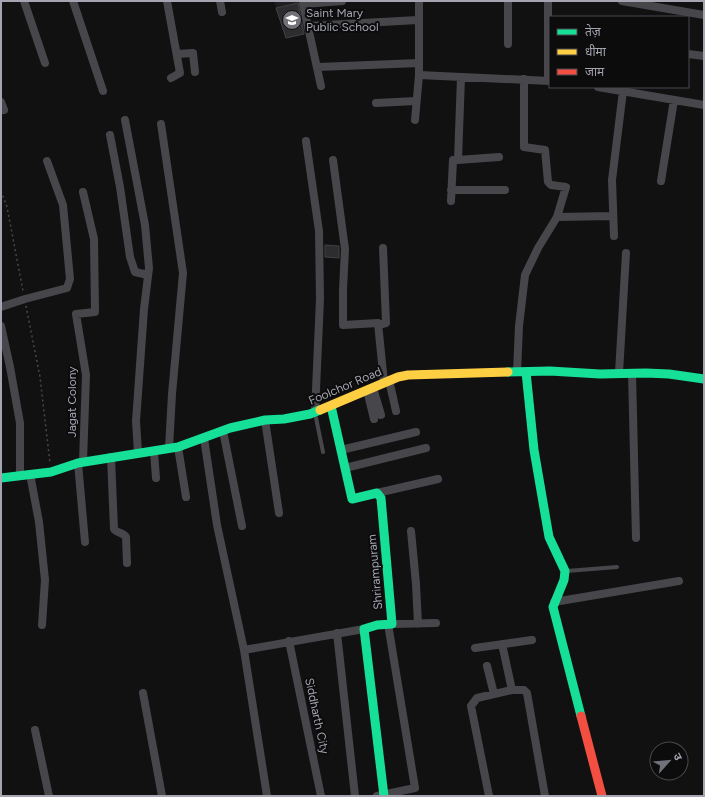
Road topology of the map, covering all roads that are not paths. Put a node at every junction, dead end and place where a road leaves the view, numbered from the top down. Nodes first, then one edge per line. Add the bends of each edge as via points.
1 (24, 1) edge
2 (73, 1) edge
3 (167, 1) edge
4 (220, 1) edge
5 (342, 1) edge
6 (419, 1) edge
7 (508, 1) edge
8 (548, 1) edge
9 (622, 1) edge
10 (222, 12) dead end
11 (704, 15) edge
12 (418, 20) junction
13 (308, 26) junction
14 (549, 29) edge
15 (508, 44) dead end
16 (177, 54) junction
17 (689, 54) edge
18 (704, 56) edge
19 (45, 63) dead end
20 (419, 63) junction
21 (318, 67) junction
22 (195, 72) dead end
23 (419, 75) junction
24 (461, 76) junction
25 (171, 78) dead end
26 (524, 79) junction
27 (549, 81) edge
28 (321, 86) dead end
29 (604, 88) edge
30 (103, 91) dead end
31 (623, 91) junction
32 (674, 100) junction
33 (416, 101) junction
34 (1, 102) edge
35 (376, 102) dead end
36 (704, 105) edge
37 (4, 110) dead end
38 (125, 120) dead end
39 (415, 120) dead end
40 (161, 124) dead end
41 (110, 135) dead end
42 (306, 141) dead end
43 (499, 157) dead end
44 (333, 160) dead end
45 (458, 160) junction
46 (47, 161) dead end
47 (660, 181) dead end
48 (451, 190) junction
49 (504, 190) dead end
50 (83, 192) dead end
51 (451, 201) dead end
52 (613, 216) junction
53 (557, 217) junction
54 (614, 236) dead end
55 (383, 248) dead end
56 (626, 253) dead end
57 (148, 275) junction
58 (1, 307) edge
59 (378, 324) junction
60 (1, 326) edge
61 (522, 372) junction
62 (619, 373) junction
63 (632, 373) junction
64 (704, 379) edge
65 (386, 382) junction
66 (370, 389) junction
67 (331, 406) junction
68 (396, 411) dead end
69 (315, 412) junction
70 (378, 417) dead end
71 (265, 420) junction
72 (223, 431) junction
73 (416, 432) dead end
74 (204, 438) junction
75 (173, 448) junction
76 (426, 448) dead end
77 (341, 450) junction
78 (154, 452) junction
79 (323, 452) dead end
80 (138, 453) junction
81 (111, 457) junction
82 (81, 462) junction
83 (345, 468) junction
84 (25, 475) junction
85 (1, 478) edge
86 (156, 478) dead end
87 (438, 479) dead end
88 (377, 493) junction
89 (186, 497) dead end
90 (279, 513) dead end
91 (242, 526) dead end
92 (411, 531) dead end
93 (636, 538) dead end
94 (85, 542) dead end
95 (127, 563) dead end
96 (616, 567) dead end
97 (565, 571) junction
98 (679, 581) dead end
99 (554, 602) junction
100 (436, 623) dead end
101 (390, 624) junction
102 (418, 624) junction
103 (42, 626) dead end
104 (364, 629) junction
105 (337, 633) junction
106 (532, 640) dead end
107 (289, 642) junction
108 (502, 644) junction
109 (475, 648) dead end
110 (244, 650) junction
111 (487, 666) dead end
112 (512, 690) junction
113 (143, 693) dead end
114 (494, 694) junction
115 (35, 730) dead end
116 (49, 796) edge
117 (162, 796) edge
118 (267, 796) edge
119 (321, 796) edge
120 (355, 796) edge
121 (382, 796) edge
122 (489, 796) edge
123 (545, 796) edge
124 (602, 796) edge

1 - 19 street
2 - 30 street
3 - 16 street
4 - 10 street
5 - 13 street via 303,4
6 - 12 street
7 - 15 street
8 - 14 street
9 - 11 street
12 - 13 street
12 - 20 street
13 - 21 street
14 - 27 street
16 - 22 street via 193,53
16 - 25 street via 180,73
17 - 18 street
20 - 21 street
20 - 23 street
21 - 28 street
23 - 24 street
23 - 33 street
24 - 26 street
24 - 45 street
26 - 27 street
26 - 53 street via 524,147 545,150 548,182 557,187 566,187
29 - 31 street
31 - 32 street
31 - 52 street via 612,180
32 - 36 street
32 - 47 street
33 - 35 street
33 - 39 street
34 - 37 street
38 - 57 street via 145,225
40 - 75 street via 183,273 172,394
41 - 57 street via 130,257 135,272
42 - 69 street via 319,231 320,299
43 - 45 street
44 - 59 street via 345,249 343,325
45 - 48 street via 453,160
46 - 58 street via 63,205 70,279 67,288
48 - 49 street
48 - 51 street
50 - 82 street, Jagat Colony via 94,239 95,312 76,314 86,375
52 - 53 street
52 - 54 street
53 - 61 street via 525,275 519,326
55 - 59 street via 386,323
56 - 62 street
57 - 80 street via 136,421
59 - 65 street
60 - 84 street via 20,423
61 - 62 street, Foolchor Road via 550,370
61 - 65 street, Foolchor Road via 408,375
61 - 97 street via 549,537
62 - 63 street, Foolchor Road
63 - 64 street, Foolchor Road via 669,374
63 - 93 street
65 - 66 street, Foolchor Road
65 - 68 street
66 - 67 street, Foolchor Road
66 - 70 street
67 - 69 street, Foolchor Road
67 - 77 street
69 - 71 street, Foolchor Road via 284,419
69 - 79 lane
71 - 72 street, Foolchor Road
71 - 90 street
72 - 74 street, Foolchor Road
72 - 91 street
73 - 77 street
74 - 75 street, Foolchor Road
74 - 110 street via 217,525
75 - 78 street, Foolchor Road
75 - 89 street
76 - 83 street
77 - 83 street
78 - 80 street, Foolchor Road
78 - 86 street
80 - 81 street, Foolchor Road
81 - 82 street, Foolchor Road
81 - 95 street via 114,529 126,537
82 - 84 street, Foolchor Road via 51,472
82 - 94 street
83 - 88 street via 352,499
84 - 85 street, Foolchor Road
84 - 103 street via 39,522 45,580
87 - 88 street
88 - 101 street, Shrirampuram via 381,498
92 - 102 street
96 - 97 lane
97 - 99 street via 565,580
98 - 99 street
99 - 124 street via 552,607
100 - 102 street
101 - 102 street
101 - 104 street, Shrirampuram
101 - 121 street via 415,788
104 - 105 street
104 - 121 street
105 - 107 street
105 - 120 street
106 - 108 street
107 - 110 street
107 - 119 street, Siddharth City
108 - 109 street
108 - 112 street
110 - 118 street
111 - 114 street
112 - 114 street
112 - 123 street via 524,690 527,694
113 - 117 street
114 - 122 street via 477,698 471,706
115 - 116 street

